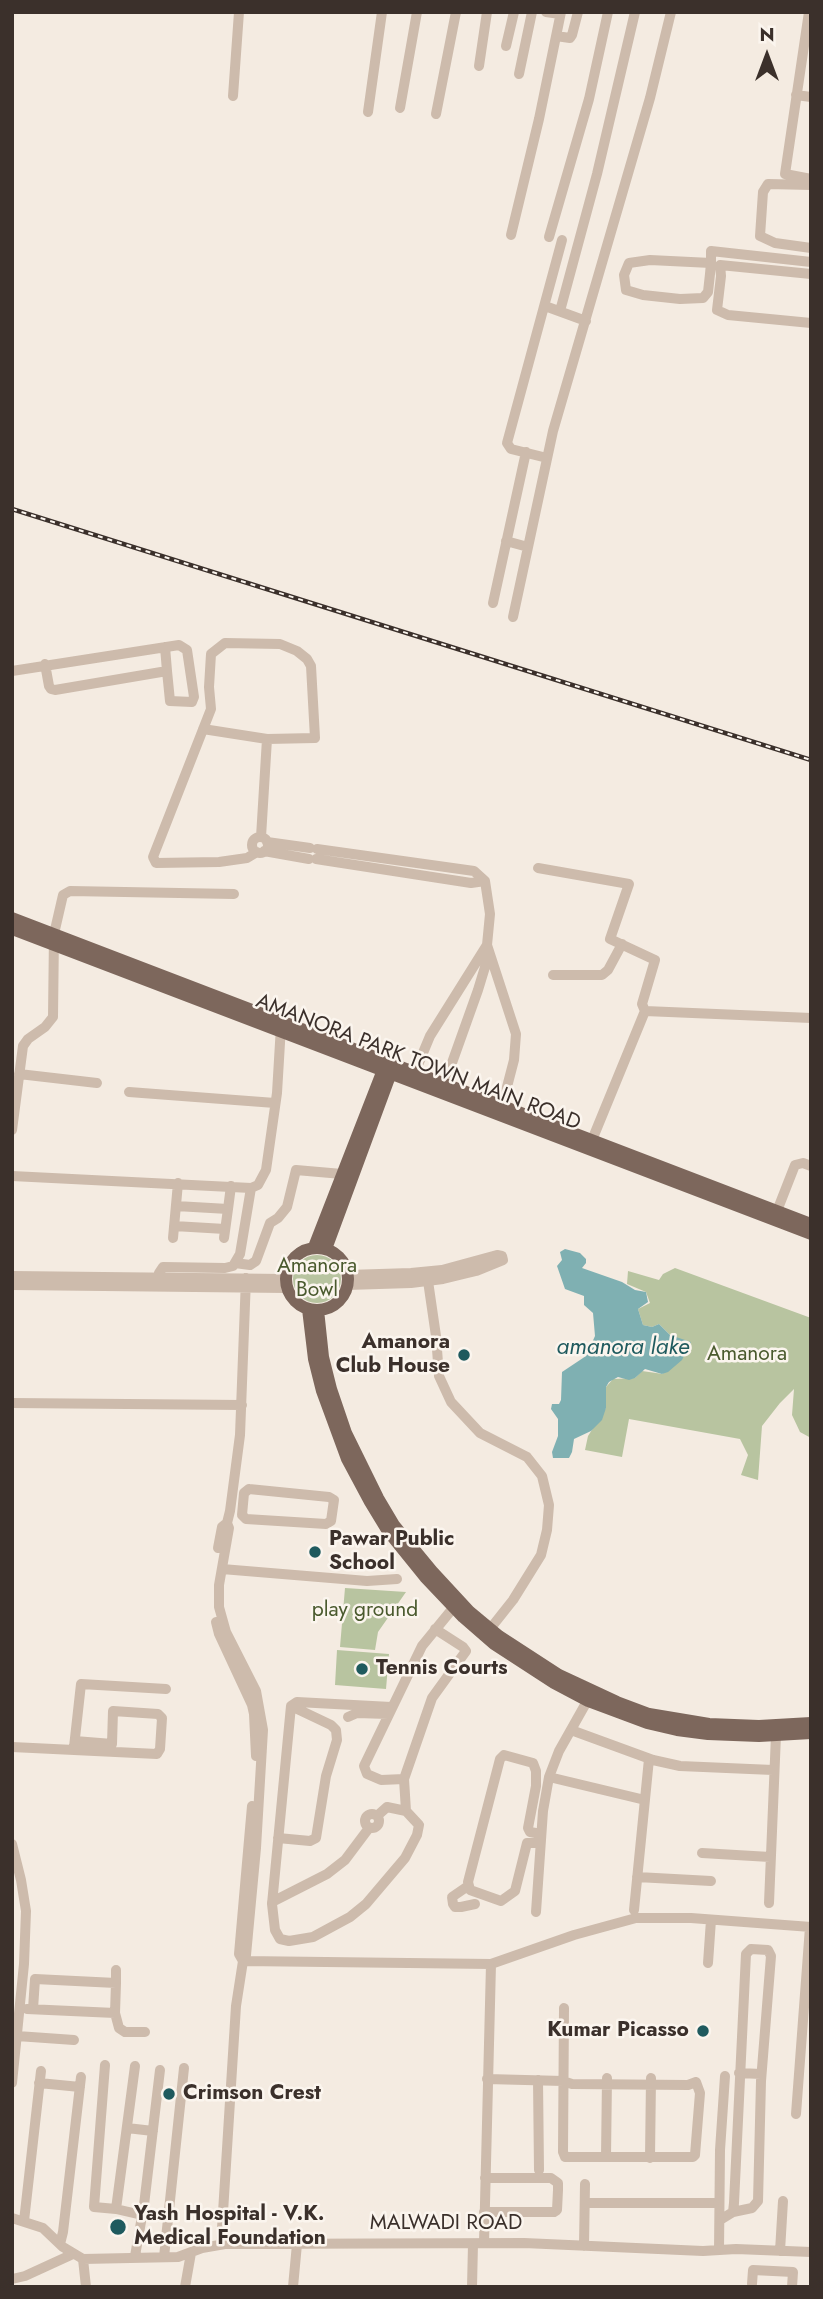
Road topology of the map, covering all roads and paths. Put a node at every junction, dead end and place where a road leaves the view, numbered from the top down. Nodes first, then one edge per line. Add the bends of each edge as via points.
1 (239, 12) edge
2 (382, 12) edge
3 (417, 12) edge
4 (456, 12) edge
5 (487, 12) edge
6 (514, 12) edge
7 (532, 12) edge
8 (545, 12) edge
9 (578, 12) edge
10 (608, 12) edge
11 (635, 12) edge
12 (671, 12) edge
13 (809, 12) edge
14 (561, 13) edge
15 (556, 36) junction
16 (506, 46) dead end
17 (479, 66) dead end
18 (519, 74) dead end
19 (796, 95) junction
20 (233, 96) dead end
21 (811, 97) edge
22 (400, 108) dead end
23 (368, 112) dead end
24 (436, 114) dead end
25 (811, 179) edge
26 (811, 185) edge
27 (511, 235) dead end
28 (549, 237) dead end
29 (562, 240) dead end
30 (811, 247) edge
31 (810, 262) edge
32 (710, 263) junction
33 (811, 274) edge
34 (545, 306) junction
35 (560, 312) junction
36 (586, 321) junction
37 (811, 323) edge
38 (526, 452) junction
39 (547, 458) junction
40 (506, 541) junction
41 (528, 547) junction
42 (493, 603) dead end
43 (513, 617) dead end
44 (166, 647) junction
45 (45, 664) junction
46 (12, 671) edge
47 (167, 671) junction
48 (203, 729) junction
49 (267, 739) junction
50 (266, 846) junction
51 (538, 868) dead end
52 (234, 894) dead end
53 (12, 918) edge
54 (12, 929) edge
55 (54, 939) junction
56 (622, 944) junction
57 (487, 945) junction
58 (553, 975) dead end
59 (645, 1011) junction
60 (811, 1018) edge
61 (282, 1027) junction
62 (387, 1072) junction
63 (415, 1072) junction
64 (19, 1074) junction
65 (97, 1083) dead end
66 (442, 1088) junction
67 (129, 1092) dead end
68 (275, 1103) junction
69 (502, 1106) junction
70 (13, 1115) edge
71 (12, 1130) edge
72 (590, 1145) junction
73 (811, 1166) edge
74 (342, 1174) junction
75 (12, 1176) edge
76 (178, 1183) junction
77 (231, 1186) junction
78 (251, 1188) junction
79 (176, 1206) junction
80 (228, 1209) junction
81 (777, 1211) junction
82 (811, 1224) edge
83 (174, 1226) junction
84 (811, 1234) edge
85 (173, 1238) dead end
86 (320, 1248) junction
87 (235, 1264) junction
88 (12, 1276) edge
89 (203, 1277) junction
90 (348, 1280) junction
91 (428, 1281) junction
92 (159, 1282) junction
93 (246, 1282) junction
94 (286, 1284) junction
95 (12, 1285) edge
96 (313, 1310) junction
97 (12, 1403) edge
98 (242, 1405) junction
99 (232, 1501) junction
100 (244, 1502) junction
101 (227, 1523) junction
102 (222, 1569) junction
103 (397, 1578) dead end
104 (456, 1604) junction
105 (435, 1629) junction
106 (491, 1629) junction
107 (241, 1670) junction
108 (166, 1689) dead end
109 (590, 1696) junction
110 (291, 1706) junction
111 (389, 1711) junction
112 (348, 1717) dead end
113 (811, 1723) edge
114 (571, 1730) junction
115 (811, 1733) edge
116 (776, 1735) junction
117 (74, 1746) junction
118 (12, 1747) edge
119 (649, 1759) junction
120 (773, 1770) junction
121 (549, 1777) junction
122 (404, 1779) junction
123 (645, 1800) junction
124 (406, 1811) junction
125 (278, 1838) junction
126 (540, 1839) junction
127 (12, 1844) edge
128 (702, 1853) dead end
129 (770, 1857) junction
130 (637, 1877) junction
131 (711, 1881) dead end
132 (468, 1886) junction
133 (272, 1902) junction
134 (769, 1903) dead end
135 (475, 1904) dead end
136 (634, 1910) dead end
137 (536, 1912) dead end
138 (711, 1920) junction
139 (811, 1927) edge
140 (243, 1961) junction
141 (708, 1963) dead end
142 (491, 1964) junction
143 (116, 1970) dead end
144 (116, 1983) junction
145 (20, 2008) junction
146 (564, 2008) dead end
147 (33, 2009) junction
148 (116, 2013) junction
149 (145, 2032) dead end
150 (17, 2036) junction
151 (74, 2040) dead end
152 (105, 2065) dead end
153 (135, 2066) dead end
154 (184, 2068) dead end
155 (160, 2070) dead end
156 (41, 2071) dead end
157 (739, 2073) junction
158 (761, 2074) junction
159 (725, 2076) dead end
160 (487, 2079) junction
161 (538, 2080) junction
162 (566, 2081) junction
163 (607, 2081) junction
164 (651, 2082) junction
165 (12, 2083) edge
166 (39, 2083) junction
167 (796, 2114) dead end
168 (127, 2128) junction
169 (153, 2131) junction
170 (606, 2157) junction
171 (650, 2158) junction
172 (540, 2170) dead end
173 (485, 2178) junction
174 (585, 2184) dead end
175 (783, 2201) dead end
176 (586, 2203) junction
177 (719, 2203) junction
178 (116, 2209) junction
179 (484, 2212) junction
180 (733, 2212) junction
181 (142, 2215) junction
182 (12, 2218) edge
183 (720, 2220) junction
184 (24, 2221) junction
185 (479, 2243) junction
186 (60, 2244) junction
187 (221, 2244) junction
188 (297, 2244) junction
189 (584, 2246) junction
190 (719, 2250) junction
191 (780, 2251) junction
192 (811, 2252) edge
193 (191, 2253) junction
194 (73, 2254) junction
195 (135, 2256) junction
196 (164, 2257) junction
197 (83, 2259) junction
198 (12, 2279) edge
199 (752, 2284) dead end
200 (86, 2287) edge
201 (185, 2287) edge
202 (293, 2287) edge
203 (472, 2287) edge
204 (792, 2287) edge

1 - 20 street
2 - 23 street
3 - 22 street
4 - 24 street
5 - 17 street
6 - 16 street
7 - 18 street
8 - 14 street
9 - 15 street via 570,38
10 - 28 street via 589,99
11 - 35 street
12 - 36 street
13 - 19 street
14 - 15 street
15 - 27 street
19 - 21 street
19 - 25 street via 785,174
26 - 30 street via 768,184 762,192 760,236 775,243
29 - 34 street
30 - 31 street
31 - 32 street via 711,251
32 - 32 street via 708,292 703,298 668,298 626,290 624,275 629,263
33 - 37 street via 720,265 716,310 728,316
34 - 35 street
34 - 38 street via 508,443 511,449
35 - 36 street
36 - 39 street
38 - 39 street
38 - 40 street
39 - 41 street
40 - 41 street
40 - 42 street
41 - 43 street
44 - 45 street
44 - 47 street
44 - 47 street via 179,645 187,650 192,702 170,701
45 - 46 street
45 - 47 street via 49,686 55,690
48 - 49 street
48 - 49 street via 212,704 211,654 225,643 280,644 297,651 312,666 316,735 311,740
48 - 50 street via 154,861 226,862 247,858
49 - 50 street
50 - 57 street via 471,883 485,881 490,914
51 - 56 street via 629,884 610,939
52 - 55 street via 70,891 63,895
53 - 55 main road, AMANORA PARK TOWN MAIN ROAD
54 - 55 main road, AMANORA PARK TOWN MAIN ROAD
55 - 61 main road, AMANORA PARK TOWN MAIN ROAD
55 - 64 street via 53,1017 23,1046
56 - 58 street via 603,975
56 - 59 street via 655,960 642,1004
57 - 63 street via 430,1036
57 - 66 street via 478,990
57 - 69 street via 516,1034
59 - 60 street
59 - 72 street
61 - 62 main road, AMANORA PARK TOWN MAIN ROAD
61 - 63 main road, AMANORA PARK TOWN MAIN ROAD
61 - 68 street
62 - 66 main road, AMANORA PARK TOWN MAIN ROAD
62 - 74 main road
62 - 86 main road
63 - 66 main road, AMANORA PARK TOWN MAIN ROAD
64 - 65 street
64 - 70 street
66 - 69 main road, AMANORA PARK TOWN MAIN ROAD
66 - 72 main road, AMANORA PARK TOWN MAIN ROAD
67 - 68 street
68 - 78 street via 267,1170
69 - 72 main road, AMANORA PARK TOWN MAIN ROAD
70 - 71 street
72 - 81 main road, AMANORA PARK TOWN MAIN ROAD
72 - 84 main road, AMANORA PARK TOWN MAIN ROAD
73 - 81 street via 795,1165
74 - 86 main road
74 - 87 street via 296,1170 286,1207 270,1223 256,1261
75 - 76 street
76 - 77 street
76 - 79 street
77 - 78 street
77 - 80 street
78 - 87 street
79 - 80 street
79 - 83 street
80 - 83 street via 225,1233
81 - 82 main road, AMANORA PARK TOWN MAIN ROAD
83 - 85 street
86 - 90 main road via 343,1262
86 - 94 main road via 294,1257 287,1267
87 - 89 street
88 - 92 street
89 - 92 street
89 - 93 street
90 - 91 street
90 - 91 street via 502,1256 500,1263 483,1269
90 - 96 main road via 339,1301
91 - 106 street via 439,1376 451,1402 480,1433 527,1457 542,1476 549,1505 541,1555
92 - 95 street
93 - 94 street
93 - 98 street
94 - 96 main road via 295,1301
96 - 104 main road via 331,1389 366,1476 394,1525
97 - 98 street
98 - 99 street
99 - 100 street
99 - 101 street
100 - 100 street via 249,1489 334,1500 331,1521 326,1524 246,1519 242,1515
101 - 102 street
101 - 107 street via 222,1527 213,1606 219,1634
102 - 103 street via 367,1581
102 - 107 street via 219,1607
104 - 105 street
104 - 106 main road
104 - 109 main road via 494,1644 522,1664
105 - 111 street
105 - 122 street via 466,1651 432,1698
106 - 109 main road
107 - 140 street via 259,1701 263,1730
108 - 117 street via 81,1684
109 - 113 main road via 679,1721 759,1726
109 - 114 street
109 - 116 main road via 647,1723 677,1730
110 - 111 street via 297,1702
110 - 125 street
110 - 125 street via 331,1725 337,1740 316,1838
111 - 112 street
111 - 122 street via 365,1766 367,1774 381,1780
114 - 119 street
114 - 121 street
115 - 116 main road
116 - 120 street
117 - 117 street via 157,1754 162,1718 113,1711 111,1744
117 - 118 street
119 - 120 street via 680,1766
119 - 123 street
120 - 129 street
121 - 123 street
121 - 126 street
122 - 124 street
123 - 130 street
124 - 133 street via 387,1807 377,1816 378,1825 369,1828 345,1860
124 - 133 street via 419,1825 405,1858 350,1917 313,1937 289,1941 280,1939 275,1930
125 - 133 street
126 - 132 street via 527,1843 515,1891 501,1901
126 - 132 street via 528,1828 537,1771 533,1763 504,1755
126 - 137 street
127 - 145 street via 26,1911
128 - 129 street
129 - 134 street
130 - 131 street
130 - 136 street
132 - 135 street via 452,1897 453,1903 461,1907
138 - 139 street
138 - 141 street
138 - 142 street via 628,1919
139 - 167 street
140 - 142 street
140 - 187 street
142 - 160 street
143 - 144 street
144 - 147 street via 35,1979
144 - 148 street
145 - 147 street
145 - 150 street
146 - 162 street
147 - 148 street
148 - 149 street via 122,2031
150 - 151 street
150 - 165 street
152 - 178 street via 94,2207
153 - 168 street
154 - 196 street
155 - 169 street
156 - 166 street
157 - 158 street
157 - 158 street via 746,1954 751,1949 771,1953
157 - 180 street
158 - 180 street via 758,2201 752,2208
159 - 177 street
160 - 161 street
160 - 173 street
161 - 162 street
161 - 172 street
162 - 163 street
162 - 170 street via 564,2155
163 - 164 street
163 - 170 street
164 - 171 street
164 - 171 street via 688,2079 696,2082 699,2093 695,2155
166 - 184 street
166 - 186 street via 81,2082
168 - 169 street
168 - 178 street
169 - 181 street
170 - 171 street
173 - 179 street
173 - 179 street via 551,2178 558,2183 554,2212
174 - 176 street
175 - 191 street
176 - 177 street
176 - 189 street
177 - 183 street
178 - 181 street
179 - 185 street
180 - 183 street
181 - 195 street
182 - 184 street
183 - 190 street
184 - 186 street via 43,2228
185 - 188 street, MALWADI ROAD
185 - 189 street, MALWADI ROAD
185 - 203 street
186 - 194 street
187 - 188 street, MALWADI ROAD
187 - 193 street, MALWADI ROAD
188 - 202 street
189 - 190 street, MALWADI ROAD
190 - 191 street, MALWADI ROAD
191 - 192 street, MALWADI ROAD
193 - 196 street, MALWADI ROAD
193 - 201 street
194 - 197 street
194 - 198 street
195 - 196 street, MALWADI ROAD
195 - 197 street, MALWADI ROAD
197 - 200 street
199 - 204 street via 753,2270 793,2272

